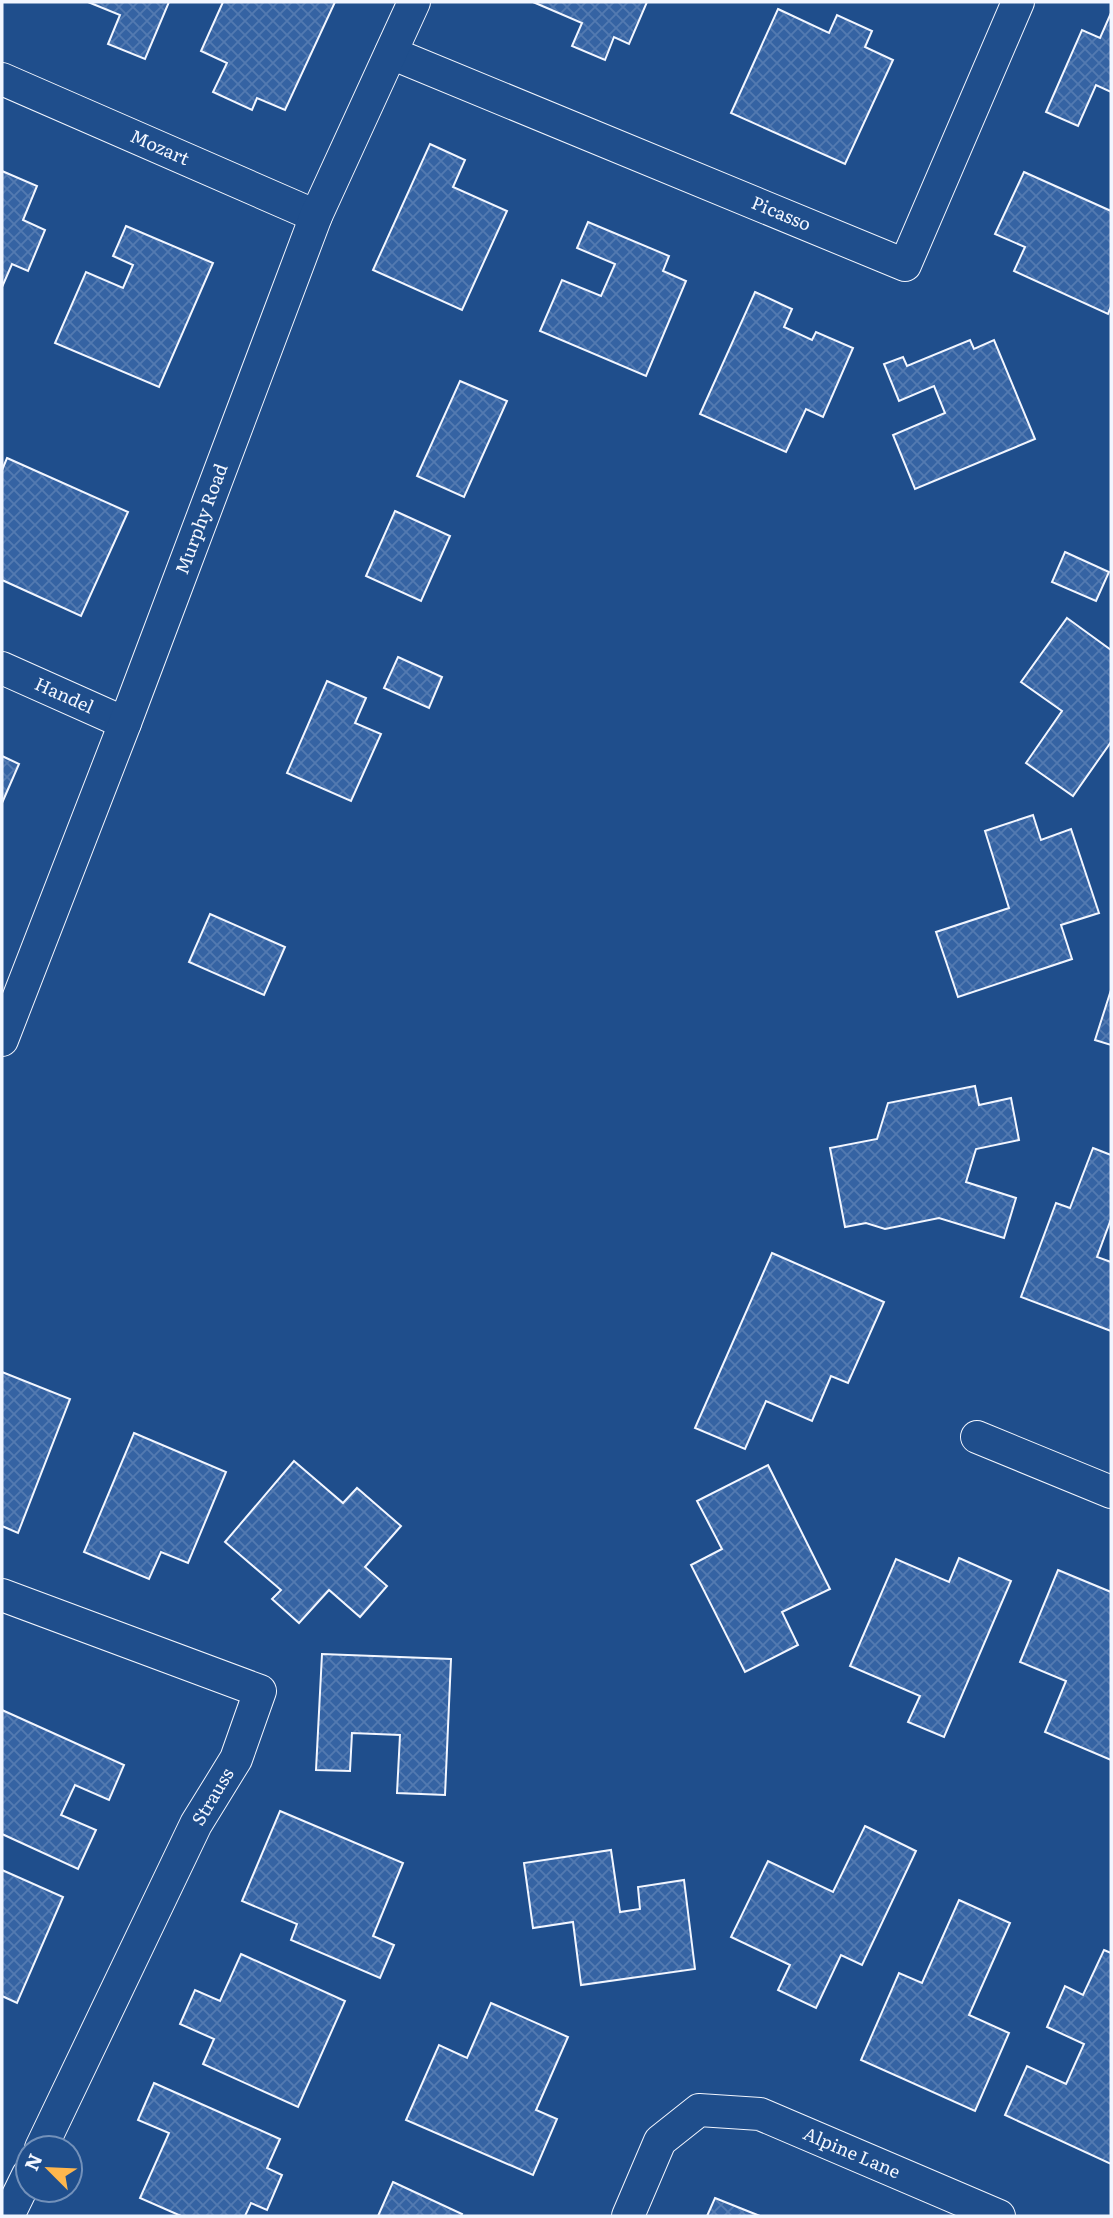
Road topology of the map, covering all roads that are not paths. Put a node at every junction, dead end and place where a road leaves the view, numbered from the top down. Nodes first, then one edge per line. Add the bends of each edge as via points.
1 (414, 2) edge
2 (1018, 2) edge
3 (391, 53) junction
4 (2, 79) edge
5 (316, 216) junction
6 (2, 668) edge
7 (125, 723) junction
8 (2, 1040) edge
9 (977, 1437) dead end
10 (1111, 1492) edge
11 (2, 1595) edge
12 (48, 2134) edge
13 (628, 2216) edge
14 (999, 2216) edge

1 - 3 street, Murphy Road
2 - 3 street, Picasso via 905,265
3 - 5 street, Murphy Road
4 - 5 street, Mozart
5 - 7 street, Murphy Road
6 - 7 street, Handel
7 - 8 street, Murphy Road
9 - 10 street
11 - 12 street, Strauss via 260,1691 236,1759 196,1824
13 - 14 street, Alpine Lane via 660,2141 699,2110 760,2114

